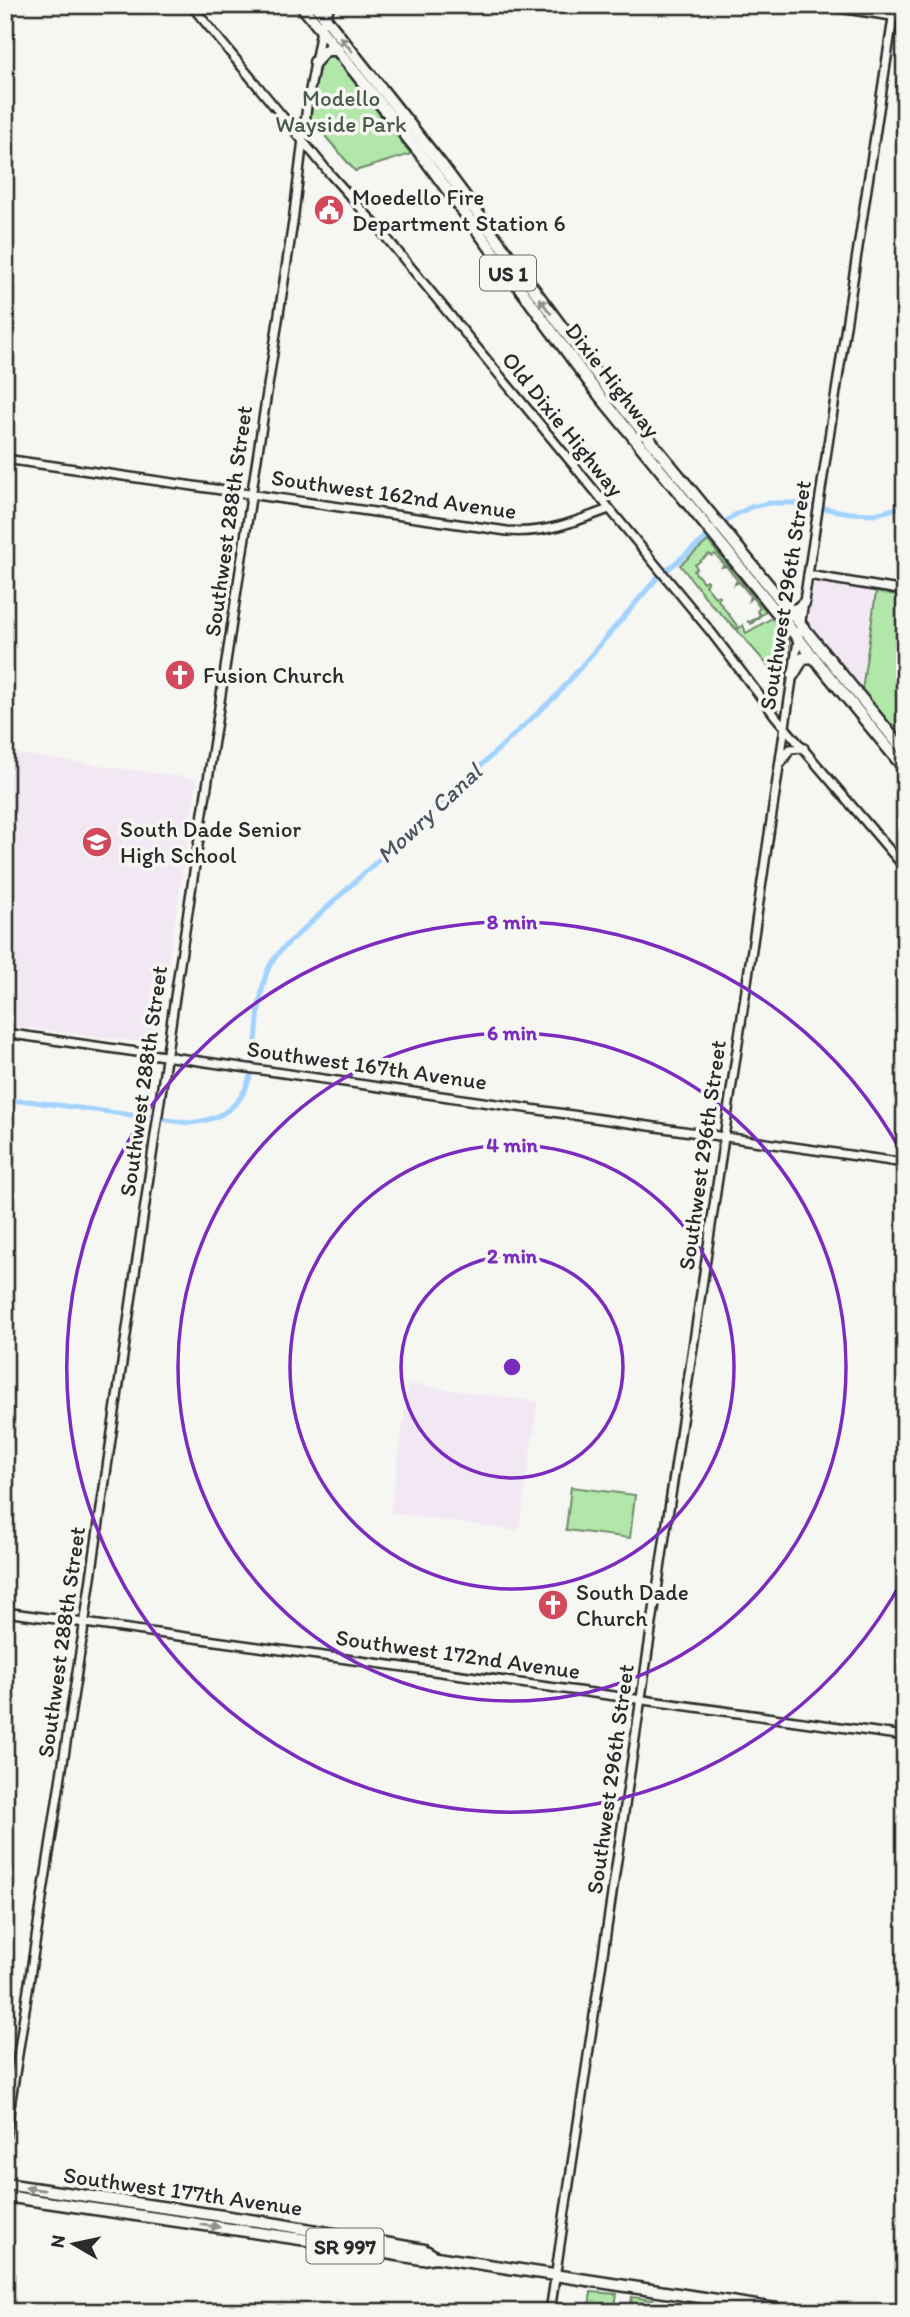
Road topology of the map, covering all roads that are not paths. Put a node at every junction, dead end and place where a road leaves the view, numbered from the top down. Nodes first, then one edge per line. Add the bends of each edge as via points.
1 (191, 5) edge
2 (301, 5) edge
3 (819, 5) edge
4 (895, 5) edge
5 (323, 10) edge
6 (893, 17) junction
7 (905, 18) edge
8 (321, 30) junction
9 (338, 50) junction
10 (315, 62) junction
11 (368, 88) junction
12 (411, 126) junction
13 (302, 139) junction
14 (317, 158) junction
15 (299, 169) junction
16 (433, 170) junction
17 (478, 215) junction
18 (476, 229) junction
19 (521, 274) junction
20 (642, 441) junction
21 (5, 459) edge
22 (252, 494) junction
23 (609, 509) junction
24 (711, 525) junction
25 (719, 535) junction
26 (736, 564) junction
27 (808, 575) junction
28 (905, 591) edge
29 (804, 603) junction
30 (787, 609) junction
31 (801, 626) junction
32 (799, 641) junction
33 (814, 657) junction
34 (793, 675) junction
35 (788, 708) junction
36 (862, 708) junction
37 (772, 712) junction
38 (785, 727) junction
39 (804, 748) junction
40 (905, 763) edge
41 (780, 765) junction
42 (905, 868) edge
43 (5, 1033) edge
44 (166, 1055) junction
45 (724, 1136) junction
46 (905, 1164) edge
47 (5, 1612) edge
48 (84, 1623) junction
49 (641, 1698) junction
50 (905, 1736) edge
51 (5, 2139) edge
52 (5, 2184) edge
53 (5, 2196) edge
54 (278, 2224) junction
55 (294, 2227) junction
56 (255, 2232) junction
57 (279, 2236) junction
58 (436, 2258) junction
59 (555, 2275) junction
60 (550, 2312) edge
61 (796, 2312) edge

1 - 13 street, Old Dixie Highway
2 - 8 highway, Dixie Highway / US 1
3 - 6 street
4 - 6 street, Southwest 296th Street
5 - 8 main road, Southwest 288th Street
12 -> 5 highway, Dixie Highway / US 1
6 - 7 street
6 - 27 street, Southwest 296th Street
8 - 9 highway, Dixie Highway / US 1
8 - 10 street, Southwest 288th Street
9 - 10 highway via 326,50
9 - 11 highway, Dixie Highway / US 1
10 - 13 street, Southwest 288th Street
11 - 12 highway via 384,99 403,124
11 - 16 highway, Dixie Highway / US 1
12 - 17 highway, Dixie Highway / US 1
13 - 14 street, Old Dixie Highway
13 - 15 street, Southwest 288th Street
14 - 15 street via 306,159
14 - 23 street, Old Dixie Highway
15 - 22 street, Southwest 288th Street
16 - 17 highway via 472,214
16 - 18 highway, Dixie Highway / US 1
17 - 19 highway, Dixie Highway / US 1
18 - 19 highway via 485,233
18 - 20 highway, Dixie Highway / US 1 via 594,390 607,396
20 -> 19 highway, Dixie Highway / US 1
20 - 24 highway, Dixie Highway / US 1
20 - 24 highway, Dixie Highway / US 1 via 689,490
21 - 22 street, Southwest 162nd Avenue
22 - 23 street, Southwest 162nd Avenue via 516,532 562,527
22 - 44 street, Southwest 288th Street
23 - 37 street, Old Dixie Highway
24 - 25 highway, Dixie Highway / US 1
25 - 26 highway, Dixie Highway / US 1
25 - 30 highway, Dixie Highway / US 1
26 - 31 highway via 748,570 790,622
26 - 32 highway, Dixie Highway / US 1
27 - 28 street
27 - 29 street, Southwest 296th Street
29 - 30 highway via 796,610
29 - 31 street, Southwest 296th Street
30 - 31 highway, Dixie Highway / US 1
31 - 32 street, Southwest 296th Street
31 - 36 highway, Dixie Highway / US 1
32 - 33 highway, Dixie Highway / US 1
32 - 34 street, Southwest 296th Street
32 - 36 highway via 811,646
33 - 34 highway via 803,658
33 - 36 highway, Dixie Highway / US 1
34 - 35 street, Southwest 296th Street
35 - 37 street
35 - 38 street, Southwest 296th Street
36 - 40 highway, Dixie Highway / US 1
36 - 40 highway, Dixie Highway / US 1
37 - 38 street, Old Dixie Highway
38 - 39 street, Old Dixie Highway
38 - 41 street, Southwest 296th Street
39 - 41 street via 790,749
39 - 42 street, Old Dixie Highway
41 - 45 street, Southwest 296th Street
43 - 44 street, Southwest 167th Avenue
44 - 45 street, Southwest 167th Avenue
44 - 48 street, Southwest 288th Street
45 - 46 street, Southwest 167th Avenue
45 - 49 street, Southwest 296th Street
47 - 48 street, Southwest 172nd Avenue
48 - 49 street, Southwest 172nd Avenue
48 - 51 street, Southwest 288th Street
49 - 50 street, Southwest 172nd Avenue
49 - 59 street, Southwest 296th Street
54 -> 52 highway, Southwest 177th Avenue / SR 997
53 -> 56 highway, Southwest 177th Avenue / SR 997
54 - 55 highway, Southwest 177th Avenue / SR 997
54 - 56 highway
55 - 57 highway
55 - 58 highway, Southwest 177th Avenue / SR 997 via 424,2250
56 - 57 highway, Southwest 177th Avenue / SR 997
57 - 58 highway, Southwest 177th Avenue / SR 997
58 - 59 highway, Southwest 177th Avenue / SR 997
59 - 60 street, Southwest 296th Street
59 - 61 highway, Southwest 177th Avenue / SR 997

